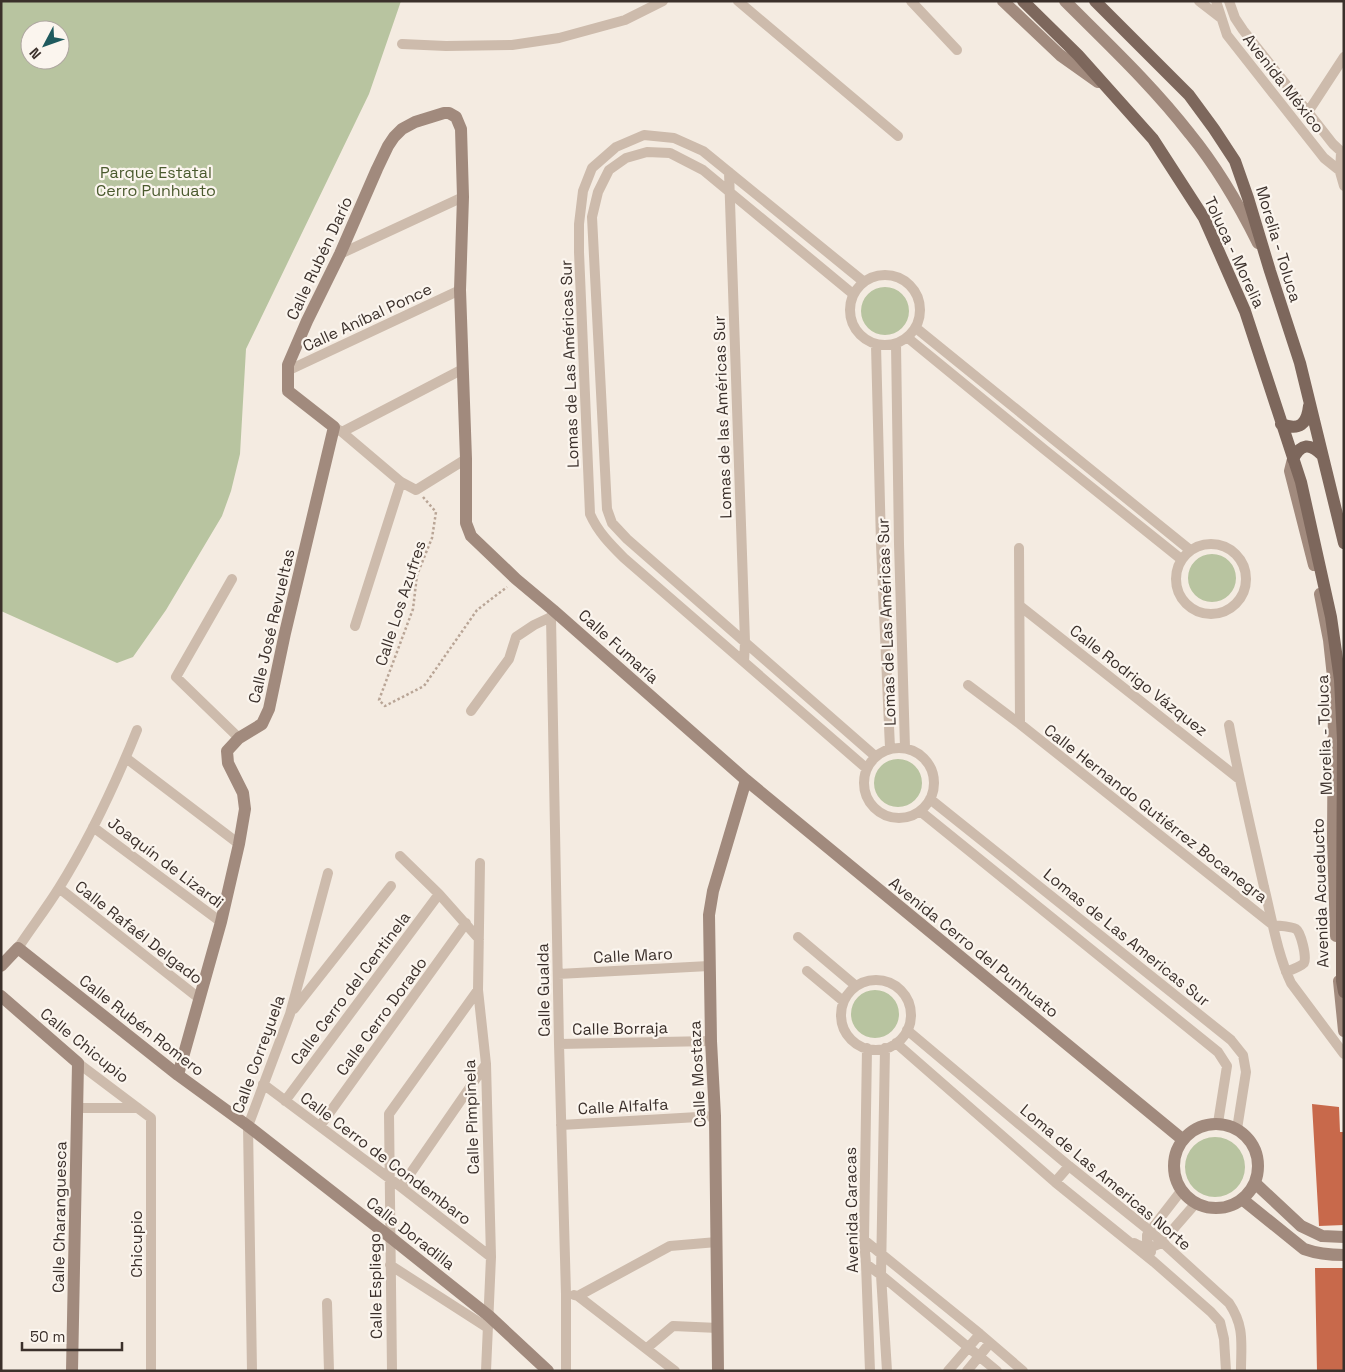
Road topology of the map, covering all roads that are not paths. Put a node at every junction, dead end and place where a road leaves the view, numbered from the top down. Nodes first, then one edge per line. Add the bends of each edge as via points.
1 (663, 1) edge
2 (738, 1) edge
3 (911, 1) edge
4 (1003, 1) edge
5 (1023, 1) edge
6 (1065, 1) edge
7 (1095, 1) edge
8 (1200, 1) edge
9 (1216, 1) edge
10 (1229, 1) edge
11 (1221, 18) junction
12 (1235, 18) junction
13 (402, 44) dead end
14 (957, 50) dead end
15 (1344, 57) edge
16 (1111, 90) junction
17 (1308, 112) junction
18 (898, 136) dead end
19 (1342, 154) edge
20 (729, 172) junction
21 (1342, 173) edge
22 (1344, 186) edge
23 (730, 192) junction
24 (463, 197) junction
25 (340, 254) junction
26 (1270, 271) junction
27 (864, 282) junction
28 (460, 290) junction
29 (853, 294) junction
30 (916, 328) junction
31 (908, 338) junction
32 (896, 344) junction
33 (876, 345) junction
34 (600, 357) junction
35 (584, 359) junction
36 (463, 369) junction
37 (287, 371) junction
38 (1310, 402) junction
39 (1282, 424) junction
40 (338, 430) junction
41 (1053, 440) junction
42 (1045, 450) junction
43 (1322, 455) junction
44 (466, 459) junction
45 (1293, 459) junction
46 (401, 482) junction
47 (1301, 482) joint
48 (1344, 542) edge
49 (881, 544) junction
50 (898, 544) junction
51 (1019, 548) dead end
52 (1190, 550) junction
53 (1181, 559) junction
54 (232, 579) dead end
55 (1020, 606) junction
56 (552, 613) junction
57 (355, 626) dead end
58 (746, 642) junction
59 (744, 662) junction
60 (968, 685) dead end
61 (471, 711) dead end
62 (1020, 724) junction
63 (1229, 726) dead end
64 (137, 730) dead end
65 (239, 738) junction
66 (890, 748) junction
67 (905, 748) junction
68 (875, 756) junction
69 (126, 758) junction
70 (866, 768) junction
71 (1238, 778) junction
72 (746, 780) junction
73 (930, 799) junction
74 (920, 811) junction
75 (93, 827) junction
76 (239, 844) junction
77 (400, 856) dead end
78 (480, 863) dead end
79 (328, 872) dead end
80 (391, 886) dead end
81 (59, 888) junction
82 (439, 894) junction
83 (1079, 918) junction
84 (221, 922) junction
85 (466, 924) junction
86 (1273, 925) junction
87 (1070, 931) junction
88 (798, 937) dead end
89 (479, 939) junction
90 (18, 948) junction
91 (1, 966) edge
92 (709, 966) junction
93 (807, 971) dead end
94 (1286, 972) junction
95 (558, 974) junction
96 (856, 986) junction
97 (478, 990) junction
98 (1344, 992) edge
99 (1, 996) edge
100 (200, 999) junction
101 (843, 1002) junction
102 (290, 1014) junction
103 (907, 1030) junction
104 (1344, 1031) edge
105 (711, 1042) junction
106 (896, 1043) junction
107 (559, 1044) junction
108 (867, 1048) junction
109 (884, 1048) junction
110 (1344, 1054) edge
111 (78, 1063) junction
112 (486, 1064) junction
113 (178, 1075) junction
114 (263, 1084) junction
115 (285, 1100) junction
116 (77, 1108) junction
117 (138, 1108) junction
118 (716, 1116) junction
119 (151, 1118) joint
120 (1218, 1123) junction
121 (561, 1125) junction
122 (248, 1126) junction
123 (320, 1126) junction
124 (1237, 1129) junction
125 (1182, 1139) junction
126 (1069, 1166) junction
127 (389, 1178) junction
128 (1054, 1182) junction
129 (1255, 1183) junction
130 (401, 1187) junction
131 (1181, 1191) junction
132 (1242, 1199) junction
133 (1196, 1203) junction
134 (1150, 1231) junction
135 (390, 1236) junction
136 (1344, 1237) edge
137 (864, 1240) junction
138 (1126, 1240) junction
139 (717, 1242) junction
140 (1162, 1242) junction
141 (1149, 1248) junction
142 (881, 1254) junction
143 (1344, 1254) edge
144 (491, 1257) junction
145 (1154, 1262) junction
146 (866, 1264) junction
147 (390, 1266) junction
148 (881, 1275) junction
149 (566, 1294) junction
150 (578, 1296) junction
151 (327, 1303) dead end
152 (488, 1322) junction
153 (718, 1328) junction
154 (980, 1334) junction
155 (990, 1343) junction
156 (967, 1347) junction
157 (647, 1348) junction
158 (979, 1355) junction
159 (72, 1371) edge
160 (151, 1371) edge
161 (252, 1371) edge
162 (328, 1371) edge
163 (392, 1371) edge
164 (486, 1371) edge
165 (548, 1371) edge
166 (566, 1371) edge
167 (675, 1371) edge
168 (718, 1371) edge
169 (870, 1371) edge
170 (887, 1371) edge
171 (948, 1371) edge
172 (966, 1371) edge
173 (997, 1371) edge
174 (1023, 1371) edge
175 (1226, 1371) edge
176 (1241, 1371) edge

1 - 13 street via 625,20 559,38 512,44
2 - 18 street
3 - 14 street
4 - 16 street via 1060,55
5 - 16 main road, Toluca - Morelia
6 - 26 street via 1125,60 1192,135 1242,210
7 - 26 main road, Morelia - Toluca via 1189,95 1235,161
8 - 11 street
9 - 11 street, Avenida México
10 - 12 street, Avenida México
11 - 12 street
11 - 21 street, Avenida México via 1227,36 1324,158
12 - 17 street, Avenida México
15 - 17 street
16 - 39 main road, Toluca - Morelia via 1152,139 1204,218 1245,311
17 - 19 street, Avenida México
19 - 21 street
20 - 23 street, Lomas de las Américas Sur
20 - 27 street, Lomas de Las Américas Sur
20 - 35 street, Lomas de Las Américas Sur via 703,151 674,138 644,135 616,147 592,168 583,191 579,224
21 - 22 street
23 - 29 street, Lomas de Las Américas Sur
23 - 34 street, Lomas de Las Américas Sur via 703,170 670,153 647,152 626,158 609,170 598,192 592,217
23 - 58 street, Lomas de las Américas Sur
24 - 25 street
24 - 25 street, Calle Rubén Darío via 461,129 456,117 448,113 439,114 414,122 394,137 388,146
24 - 28 street
25 - 37 street, Calle Rubén Darío
26 - 38 main road, Morelia - Toluca
27 - 29 street
27 - 30 street via 876,276 890,275 903,280 919,301 920,315
28 - 36 street
28 - 37 street, Calle Aníbal Ponce
29 - 33 street via 850,319 864,340
30 - 31 street
30 - 41 street
31 - 32 street
31 - 42 street
32 - 33 street
32 - 50 street, Lomas de Las Américas Sur
33 - 49 street, Lomas de Las Américas Sur
34 - 35 street
34 - 58 street, Lomas de Las Américas Sur via 606,509 612,523
35 - 59 street, Lomas de Las Américas Sur via 590,514 595,526 624,558
36 - 40 street
36 - 44 street
37 - 40 street via 288,390
38 - 39 main road via 1305,423 1296,427
38 - 43 main road, Morelia - Toluca
39 - 45 main road, Toluca - Morelia
40 - 46 street
40 - 65 street, Calle José Revueltas via 285,633 270,709 262,724
41 - 42 street
41 - 52 street
42 - 53 street
43 - 45 main road via 1314,447 1307,446 1300,448
43 - 48 main road, Morelia - Toluca
44 - 46 street via 416,490
44 - 56 street, Calle Fumaría via 466,523 471,536
45 - 47 main road, Toluca - Morelia
45 - 104 street, Avenida Acueducto via 1290,471 1317,578 1334,686 1333,848 1337,957
46 - 57 street
47 - 98 main road, Morelia - Toluca via 1331,616 1340,680
49 - 50 street
49 - 66 street, Lomas de Las Américas Sur
50 - 67 street, Lomas de Las Américas Sur
51 - 55 street
52 - 53 street
52 - 53 street via 1213,543 1225,546 1243,563 1246,587 1233,607 1222,613 1209,614 1187,604 1176,583
54 - 65 street via 176,677
55 - 62 street
55 - 71 street, Calle Rodrigo Vázquez
56 - 61 street via 516,637 509,659
56 - 72 street, Calle Fumaría
56 - 95 street, Calle Gualda
58 - 59 street, Lomas de las Américas Sur
58 - 68 street, Lomas de Las Américas Sur
59 - 70 street, Lomas de Las Américas Sur
60 - 62 street, Calle Hernando Gutiérrez Bocanegra
62 - 86 street, Calle Hernando Gutiérrez Bocanegra
63 - 71 street
64 - 69 street
65 - 76 street, Calle José Revueltas via 227,751 228,763 243,793 245,809
66 - 67 street
66 - 68 street
67 - 73 street via 924,758 930,768 933,788
68 - 70 street
69 - 75 street
69 - 76 street
70 - 74 street via 864,788 873,807 891,817 906,817
71 - 86 street
72 - 92 street, Calle Mostaza via 713,891 709,915
72 - 125 street, Avenida Cerro del Punhuato
73 - 74 street
73 - 83 street, Lomas de Las Americas Sur
74 - 87 street, Lomas de Las Americas Sur
75 - 81 street
75 - 84 street, Joaquín de Lizardi
76 - 84 street, Calle José Revueltas
77 - 82 street
78 - 89 street, Calle Pimpinela
79 - 102 street, Calle Correyuela
80 - 102 street
81 - 90 street
81 - 100 street, Calle Rafaél Delgado
82 - 85 street
82 - 115 street, Calle Cerro del Centinela
83 - 87 street
83 - 124 street, Lomas de Las Americas Sur via 1231,1040 1243,1055 1246,1072
84 - 100 street, Calle José Revueltas
85 - 89 street
85 - 123 street, Calle Cerro Dorado
86 - 94 street
86 - 94 street via 1296,928 1300,932 1306,958 1300,966
87 - 120 street, Lomas de Las Americas Sur via 1218,1052 1227,1066
88 - 96 street
89 - 97 street, Calle Pimpinela
90 - 91 street
90 - 113 street, Calle Rubén Romero
92 - 95 street, Calle Maro
92 - 105 street, Calle Mostaza
93 - 101 street
94 - 110 street
95 - 107 street, Calle Gualda
96 - 101 street
96 - 103 street via 878,980 898,988 910,1008
97 - 112 street, Calle Pimpinela
97 - 127 street, Calle Espliego via 389,1114
99 - 111 street, Calle Chicupio
100 - 113 street, Calle José Revueltas
101 - 108 street via 841,1021 844,1030 850,1038
102 - 114 street, Calle Correyuela
103 - 106 street
103 - 126 street, Loma de Las Americas Norte
105 - 107 street, Calle Borraja
105 - 118 street, Calle Mostaza
106 - 109 street
106 - 128 street
107 - 121 street, Calle Gualda
108 - 109 street
108 - 137 street, Avenida Caracas
109 - 142 street, Avenida Caracas
111 - 116 street, Calle Charanguesca
111 - 117 street, Calle Chicupio
112 - 130 street
112 - 144 street, Calle Pimpinela
113 - 122 street, Calle Rubén Romero
114 - 115 street, Calle Cerro de Condembaro
114 - 122 street, Calle Correyuela
115 - 123 street, Calle Cerro de Condembaro
116 - 117 street
116 - 159 street, Calle Charanguesca
117 - 119 street, Calle Chicupio
118 - 121 street, Calle Alfalfa
118 - 139 street, Calle Mostaza
119 - 160 street, Chicupio
120 - 124 street
120 - 125 street via 1192,1130
121 - 149 street, Calle Gualda
122 - 135 street, Calle Doradilla
122 - 161 street, Calle Correyuela
123 - 127 street, Calle Cerro de Condembaro
124 - 129 street via 1254,1147 1258,1159
125 - 131 street via 1173,1165
126 - 128 street
126 - 134 street, Loma de Las Americas Norte
127 - 130 street, Calle Cerro de Condembaro
127 - 135 street, Calle Espliego
128 - 138 street
129 - 132 street
129 - 136 street via 1301,1226 1322,1236
130 - 144 street, Calle Cerro de Condembaro
131 - 133 street
131 - 134 street
132 - 133 street via 1220,1208 1207,1208
132 - 143 street via 1304,1249 1329,1255
133 - 140 street
134 - 140 street, Loma de Las Americas Norte
134 - 141 street via 1147,1235
135 - 147 street, Calle Espliego
135 - 152 street, Calle Doradilla
137 - 142 street
137 - 146 street, Avenida Caracas
138 - 141 street
138 - 145 street
139 - 150 street via 670,1246
139 - 153 street, Calle Mostaza
140 - 141 street
140 - 176 street, Loma de Las Americas Norte via 1229,1302 1237,1314 1241,1329
141 - 145 street
142 - 148 street, Avenida Caracas
142 - 154 street
144 - 152 street, Calle Pimpinela
145 - 175 street via 1220,1322
146 - 148 street
146 - 169 street, Avenida Caracas
147 - 152 street
147 - 163 street, Calle Espliego
148 - 156 street
148 - 170 street, Avenida Caracas
149 - 150 street
149 - 166 street, Calle Gualda
150 - 157 street
151 - 162 street
152 - 164 street, Calle Pimpinela
152 - 165 street, Calle Doradilla
153 - 157 street via 673,1326
153 - 168 street, Calle Mostaza
154 - 155 street
154 - 156 street
155 - 158 street
155 - 174 street
156 - 158 street
156 - 171 street
157 - 167 street
158 - 172 street
158 - 173 street

